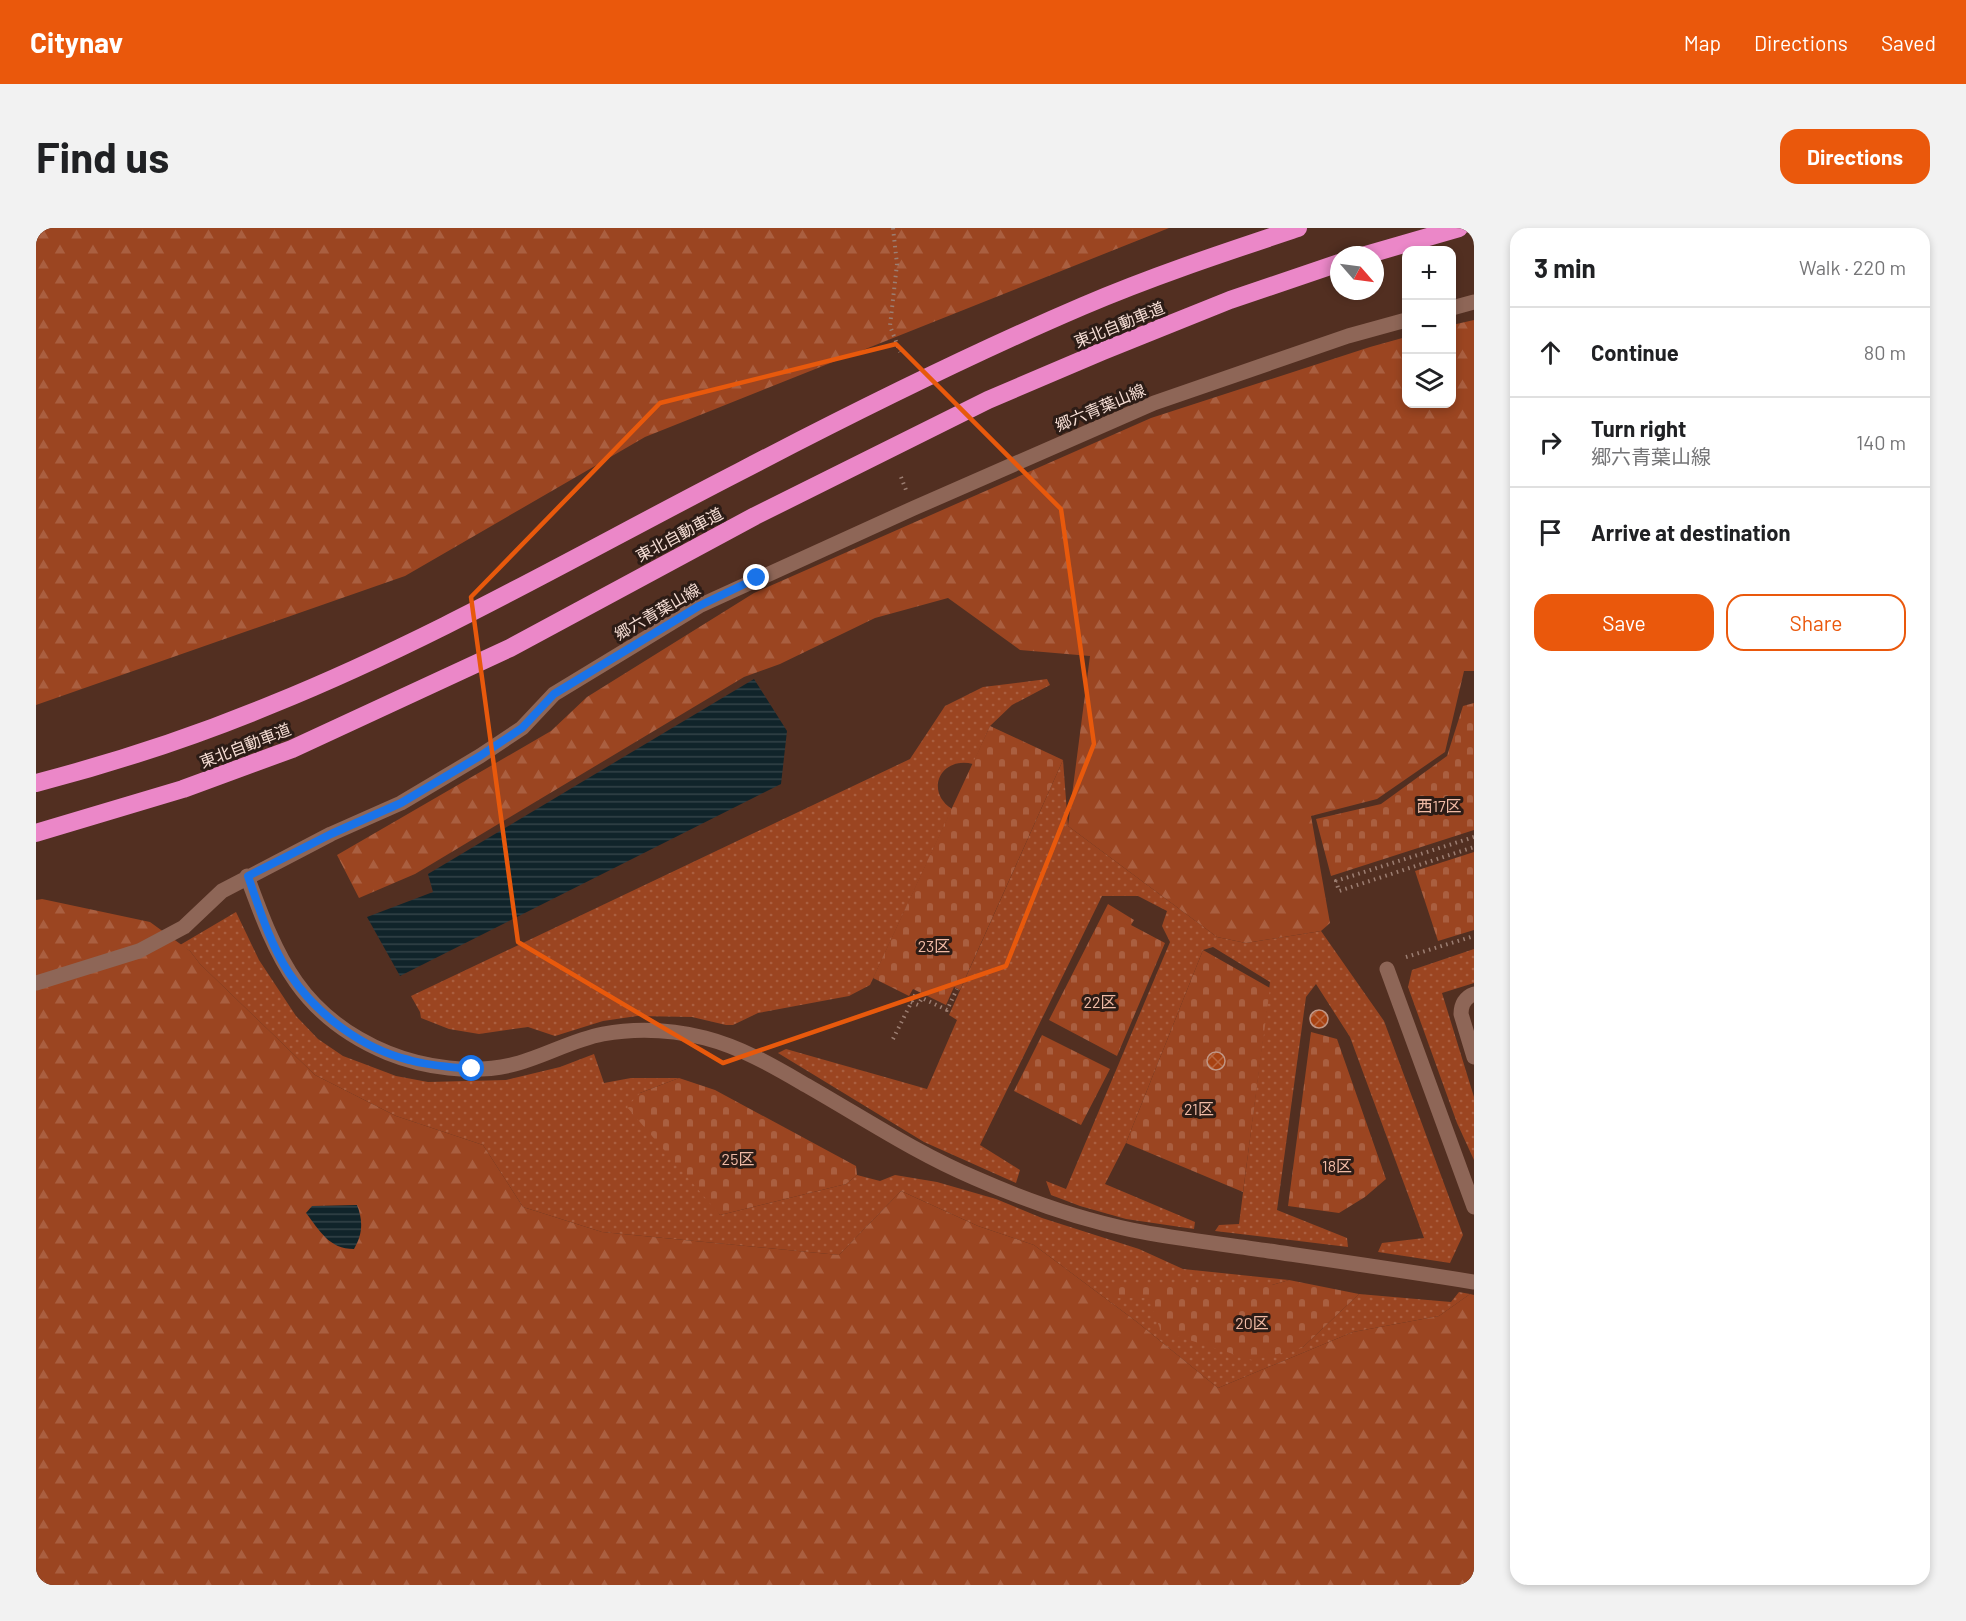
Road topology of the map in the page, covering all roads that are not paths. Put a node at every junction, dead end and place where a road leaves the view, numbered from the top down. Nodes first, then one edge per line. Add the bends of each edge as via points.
1 (1298, 228) edge
2 (1459, 228) edge
3 (1384, 250) edge
4 (1330, 266) edge
5 (1474, 302) edge
6 (1456, 307) edge
7 (1402, 321) edge
8 (36, 783) edge
9 (36, 832) edge
10 (248, 876) junction
11 (1387, 969) road end
12 (36, 983) edge
13 (1474, 994) edge
14 (1474, 1058) edge
15 (1474, 1207) edge
16 (1474, 1282) edge

1 - 8 highway, 東北自動車道 via 1086,305 969,357 394,650 274,704 168,744
2 - 3 highway
4 - 9 highway, 東北自動車道 via 1230,300 988,400 755,516 510,648 292,749 183,789
5 - 6 street
7 - 10 street, 郷六青葉山線 via 1154,403 699,606 554,694 522,728 470,762 401,803
10 - 12 street, 郷六青葉山線 via 222,891 184,927 139,951
10 - 16 street via 288,973 328,1019 386,1053 434,1065 472,1069 510,1065 601,1035 639,1031 707,1038 769,1064 972,1177 1040,1204 1131,1230
11 - 15 street
13 - 14 street via 1466,998 1461,1014

